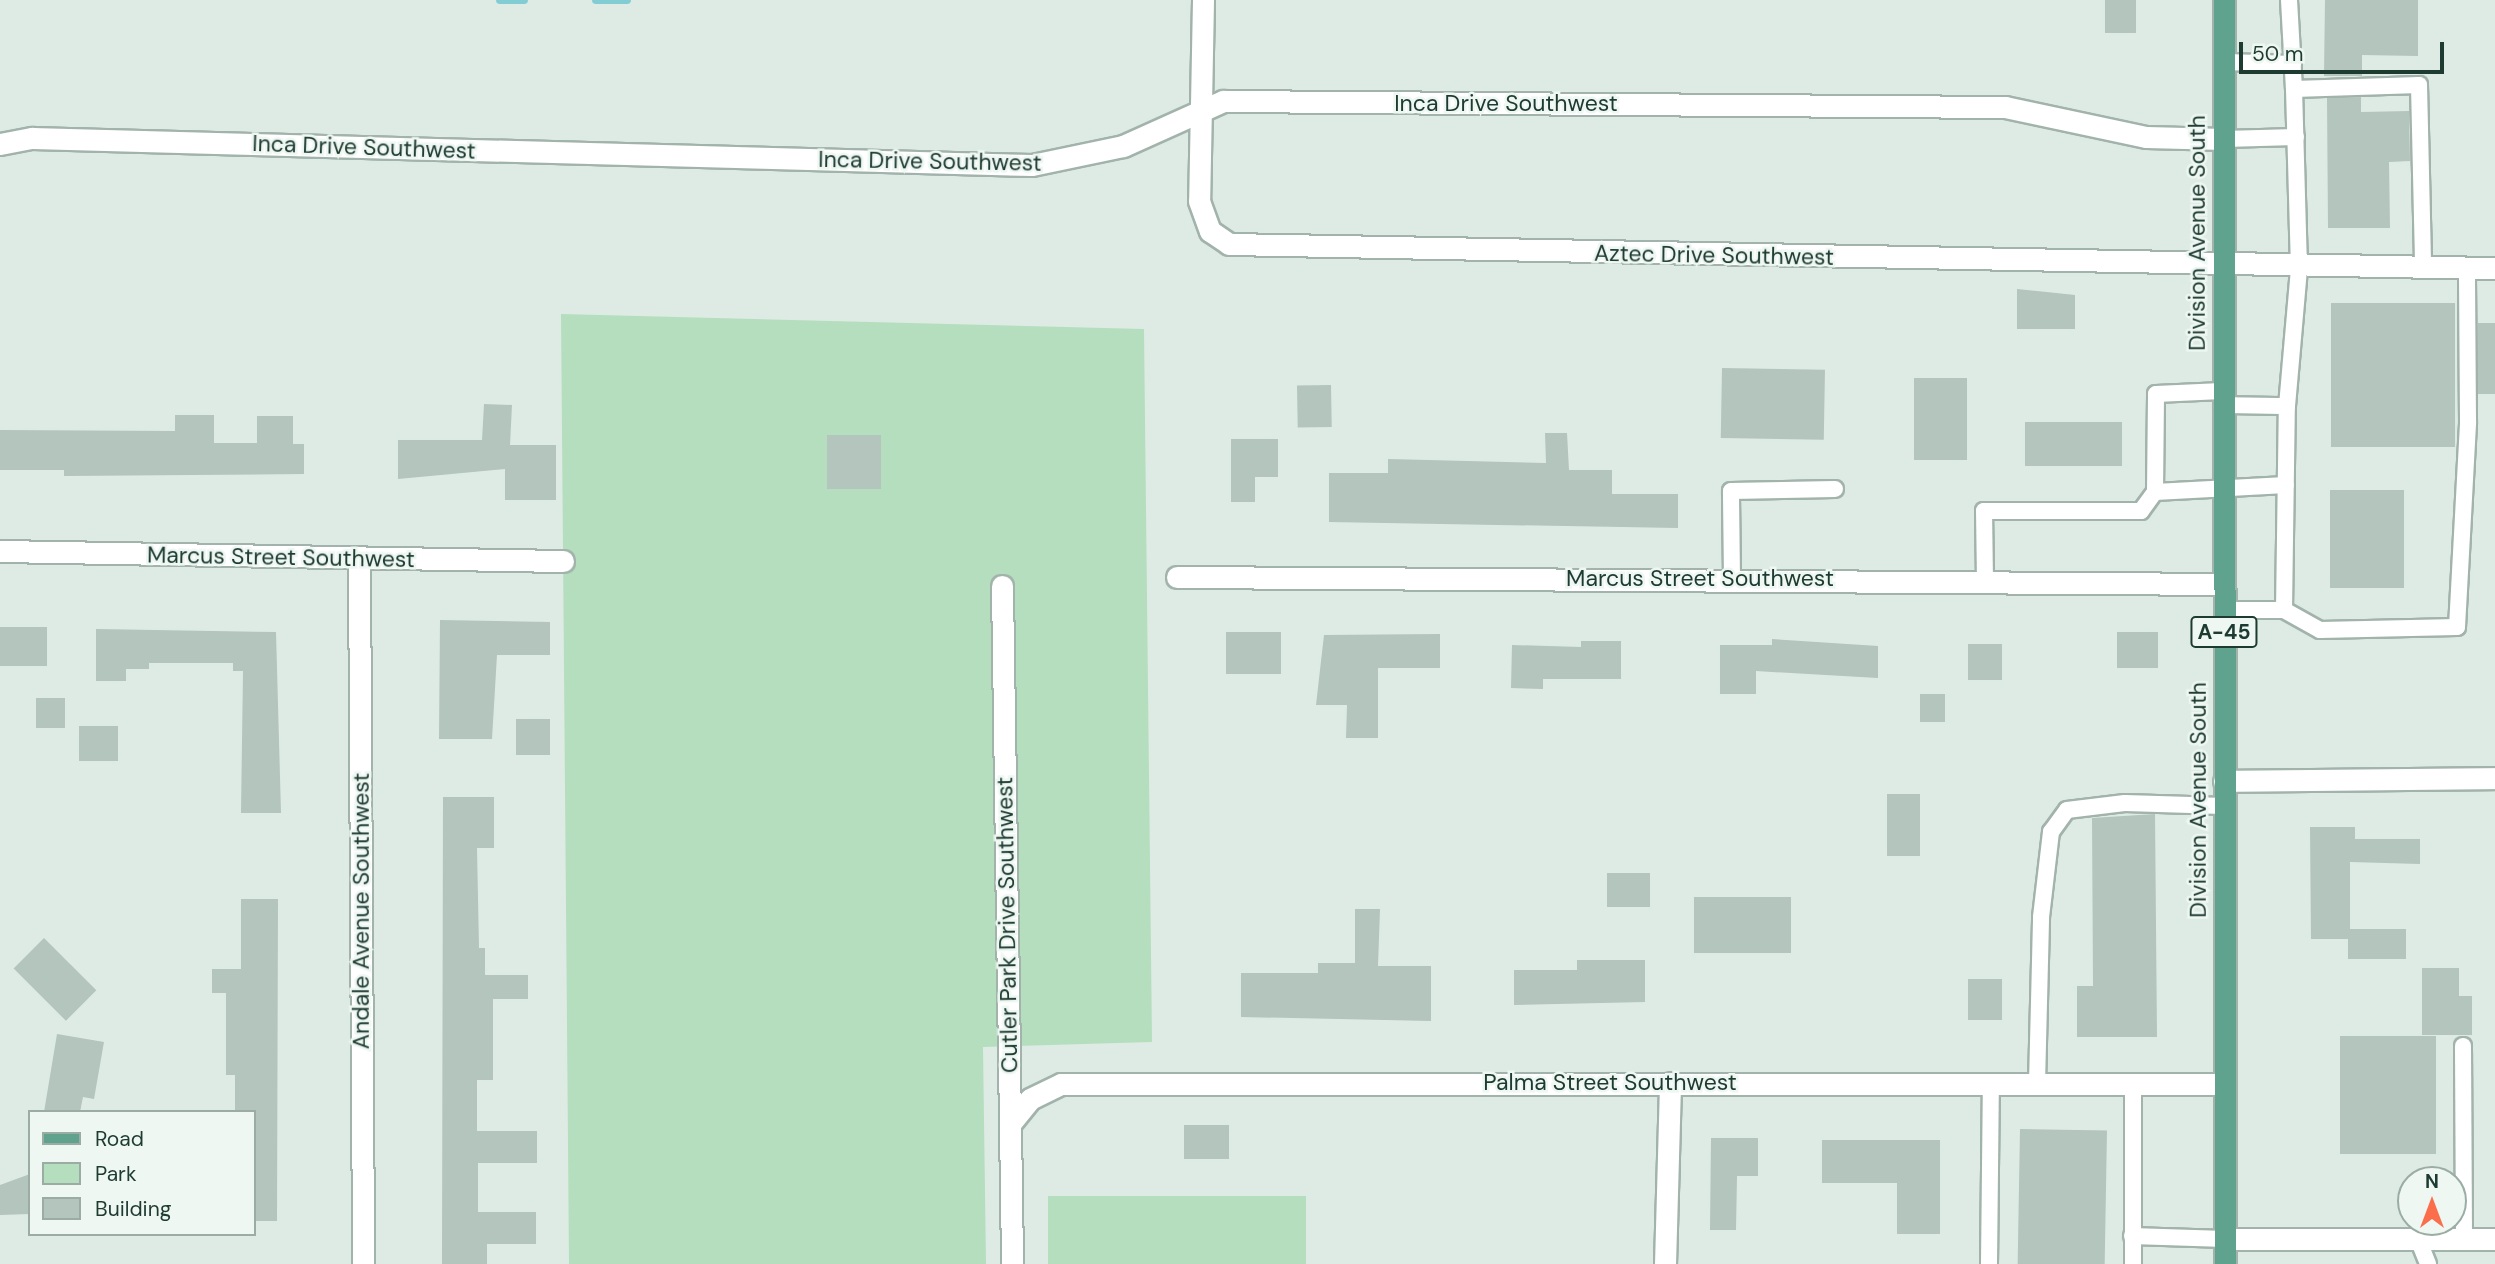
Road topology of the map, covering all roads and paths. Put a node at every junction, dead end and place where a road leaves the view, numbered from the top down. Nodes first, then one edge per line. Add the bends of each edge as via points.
1 (1203, 0) edge
2 (2224, 0) edge
3 (2289, 0) edge
4 (2224, 62) junction
5 (2293, 64) junction
6 (2294, 89) junction
7 (1198, 108) junction
8 (2295, 137) junction
9 (2224, 139) junction
10 (0, 144) edge
11 (2223, 264) junction
12 (2299, 268) junction
13 (2423, 268) junction
14 (2468, 268) junction
15 (2495, 268) edge
16 (2222, 398) junction
17 (2287, 406) junction
18 (2286, 485) junction
19 (2223, 486) junction
20 (1835, 489) dead end
21 (2155, 492) junction
22 (0, 551) edge
23 (359, 559) junction
24 (563, 561) dead end
25 (1177, 577) dead end
26 (1732, 578) junction
27 (1985, 581) junction
28 (2223, 584) junction
29 (1002, 586) dead end
30 (2224, 610) junction
31 (2284, 610) junction
32 (2495, 779) edge
33 (2224, 780) junction
34 (2224, 806) junction
35 (2463, 1046) dead end
36 (1670, 1083) junction
37 (1992, 1083) junction
38 (2037, 1084) junction
39 (2133, 1084) junction
40 (2225, 1084) junction
41 (1010, 1124) junction
42 (2132, 1236) junction
43 (2225, 1239) junction
44 (2417, 1239) junction
45 (2464, 1239) junction
46 (2495, 1239) edge
47 (363, 1264) edge
48 (1012, 1264) edge
49 (1665, 1264) edge
50 (1989, 1264) edge
51 (2133, 1264) edge
52 (2225, 1264) edge
53 (2428, 1264) edge

1 - 7 street
2 - 4 main road, Division Avenue South / A-45
3 - 5 lane
4 - 5 lane
4 - 9 main road, Division Avenue South / A-45
5 - 6 lane
6 - 8 lane
6 - 13 lane via 2419,85
7 - 9 street, Inca Drive Southwest via 1223,101 2005,107 2146,137
7 - 10 street, Inca Drive Southwest via 1114,149 1031,165 32,138
7 - 11 street, Aztec Drive Southwest via 1199,201 1209,231 1229,244
8 - 9 lane
8 - 12 lane
9 - 11 main road, Division Avenue South / A-45
11 - 12 street, Aztec Drive Southwest
11 - 16 main road, Division Avenue South / A-45
12 - 13 street, Aztec Drive Southwest
12 - 17 lane
13 - 14 street, Aztec Drive Southwest
14 - 15 street, Aztec Drive Southwest
14 - 31 lane via 2468,421 2457,626 2320,630
16 - 17 lane
16 - 19 main road, Division Avenue South / A-45
16 - 21 lane via 2156,394
17 - 18 lane
18 - 19 lane
18 - 31 lane
19 - 21 lane
19 - 28 main road, Division Avenue South / A-45
20 - 26 lane via 1731,491
21 - 27 lane via 2141,511 1984,511
22 - 23 street, Marcus Street Southwest
23 - 24 street, Marcus Street Southwest
23 - 47 street, Andale Avenue Southwest
25 - 26 street, Marcus Street Southwest
26 - 27 street, Marcus Street Southwest
27 - 28 street, Marcus Street Southwest
28 - 30 main road, Division Avenue South / A-45
29 - 41 street, Cutler Park Drive Southwest
30 - 31 lane
30 - 33 main road, Division Avenue South / A-45
32 - 33 street
33 - 34 main road, Division Avenue South / A-45
34 - 38 lane via 2125,803 2067,810 2051,832 2041,917
34 - 40 main road, Division Avenue South / A-45
35 - 45 lane
36 - 37 street, Palma Street Southwest
36 - 41 street, Palma Street Southwest via 1061,1084 1030,1099
36 - 49 street
37 - 38 street, Palma Street Southwest
37 - 50 lane
38 - 39 street, Palma Street Southwest
39 - 40 street, Palma Street Southwest
39 - 42 lane
40 - 43 main road, Division Avenue South / A-45
41 - 48 street, Cutler Park Drive Southwest
42 - 43 lane
42 - 51 lane
43 - 44 street
43 - 52 main road, Division Avenue South / A-45
44 - 45 street
44 - 53 lane
45 - 46 street

